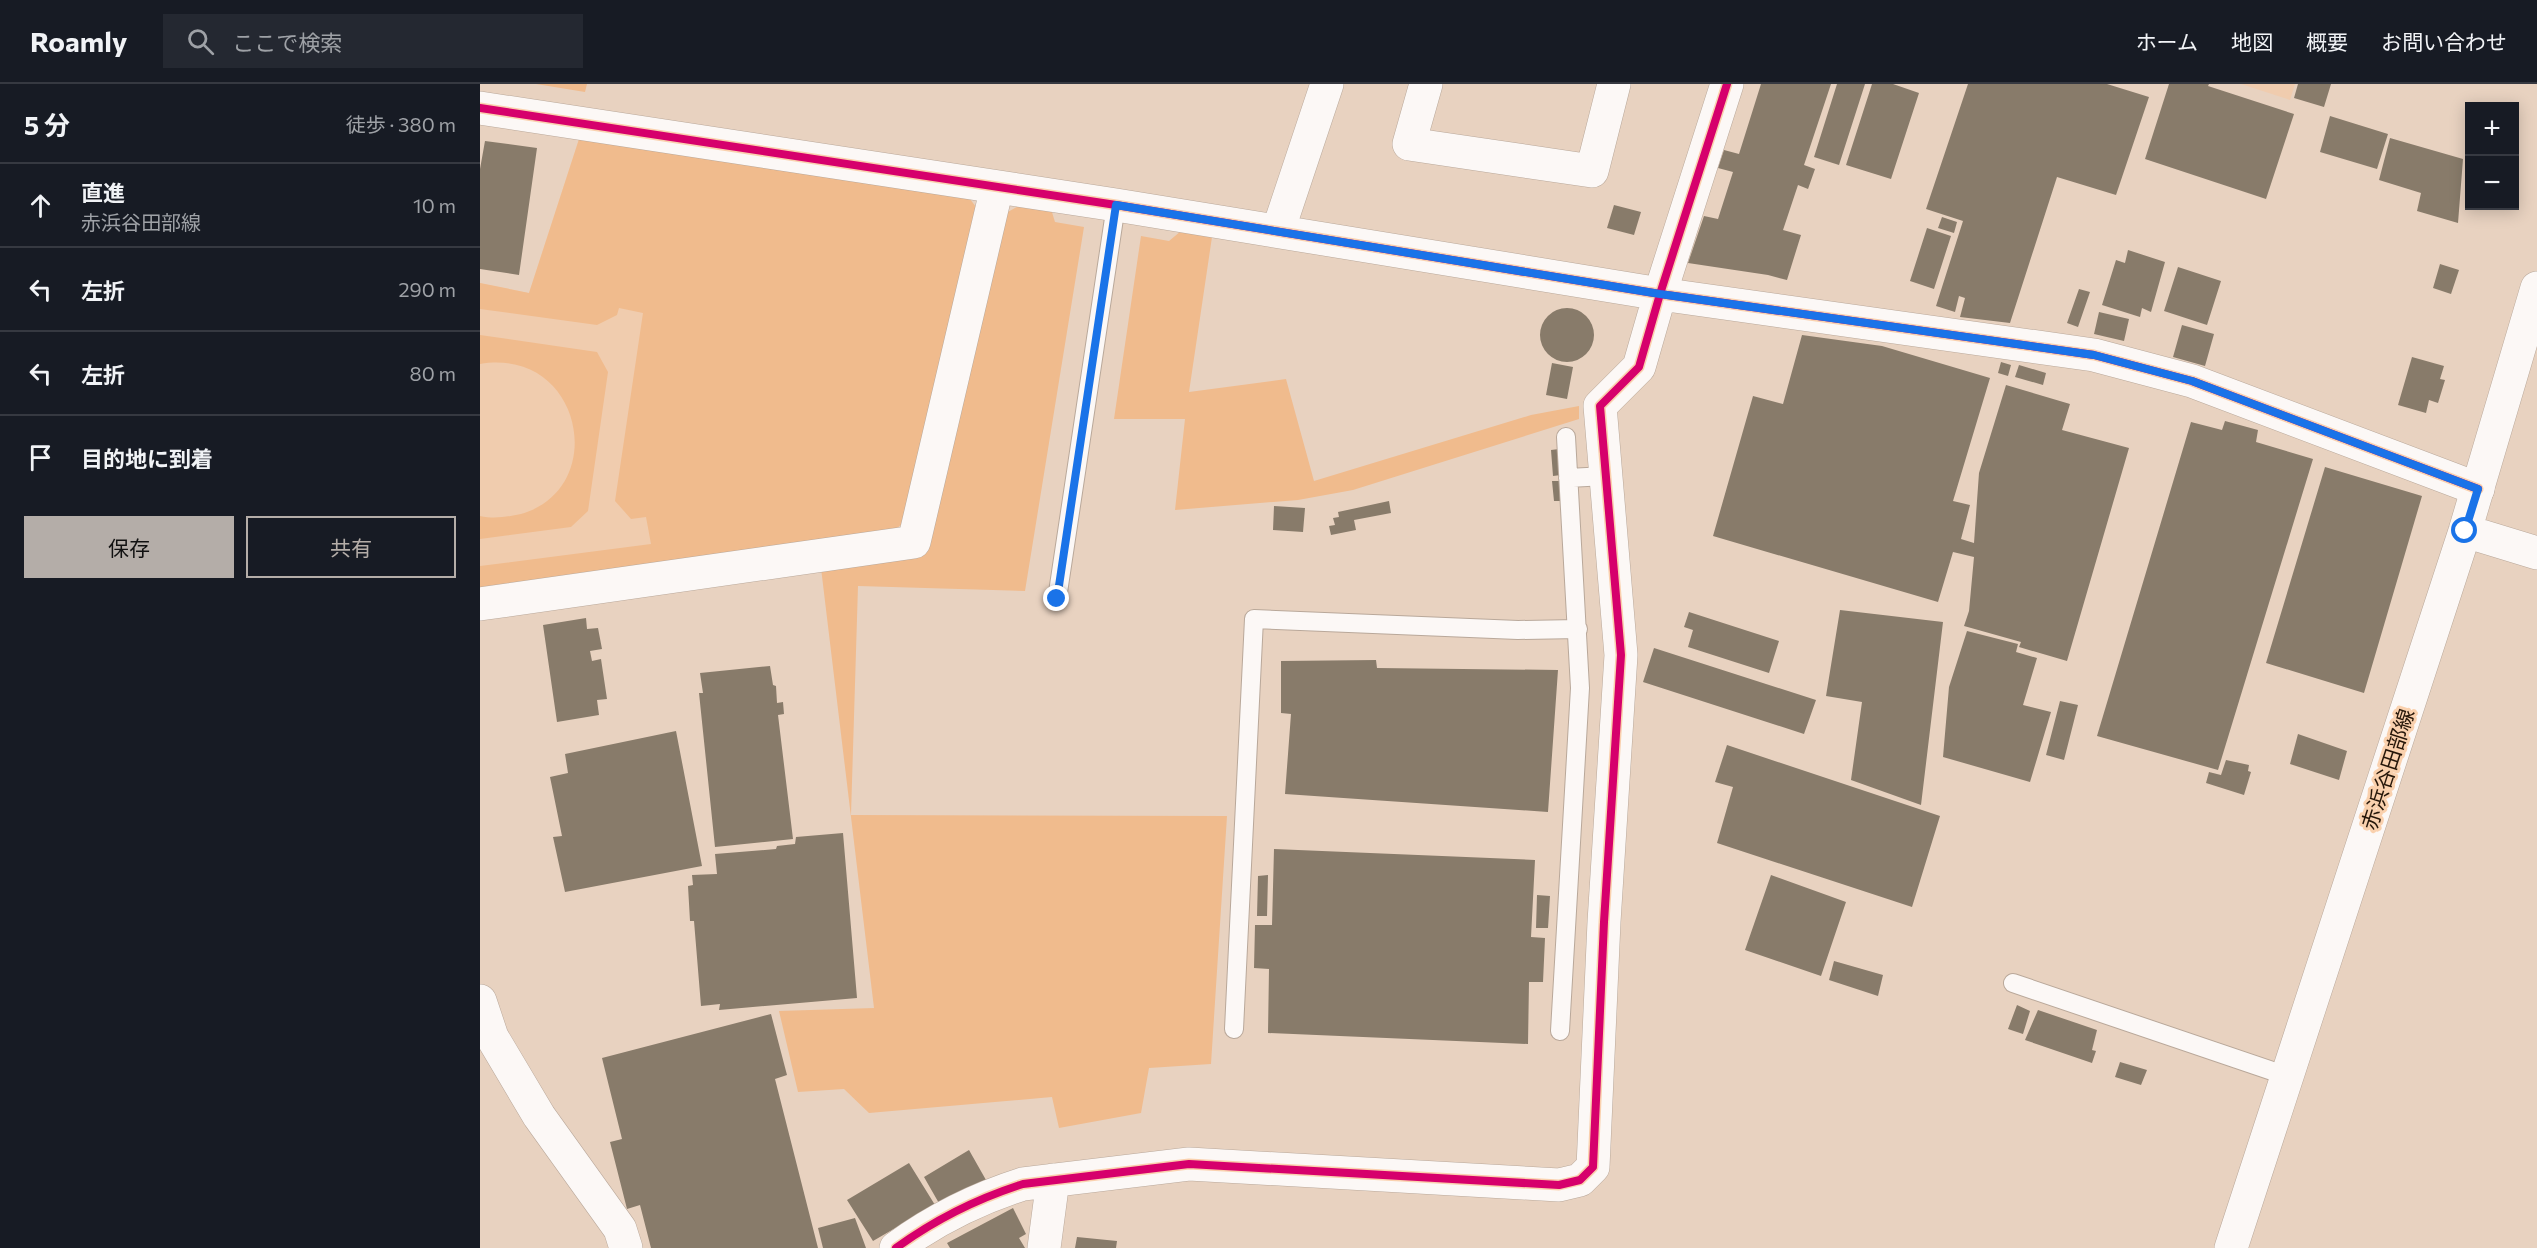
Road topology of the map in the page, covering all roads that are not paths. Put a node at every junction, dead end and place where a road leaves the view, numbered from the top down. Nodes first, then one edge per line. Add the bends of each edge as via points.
1 (1327, 84) edge
2 (1426, 84) edge
3 (1614, 84) edge
4 (1727, 84) edge
5 (480, 108) edge
6 (997, 187) junction
7 (1116, 205) junction
8 (1278, 231) junction
9 (2537, 288) edge
10 (1660, 294) junction
11 (1566, 437) dead end
12 (1606, 476) junction
13 (1568, 478) junction
14 (2478, 489) junction
15 (2465, 531) junction
16 (2537, 554) edge
17 (1057, 599) dead end
18 (480, 604) edge
19 (1578, 629) junction
20 (2013, 983) dead end
21 (480, 1001) edge
22 (1234, 1029) dead end
23 (1560, 1031) dead end
24 (2287, 1076) junction
25 (1053, 1180) junction
26 (626, 1248) edge
27 (896, 1248) edge
28 (1044, 1248) edge
29 (2231, 1248) edge

1 - 8 street
2 - 3 street via 1408,144 1592,171
4 - 10 street
5 - 6 street
6 - 7 street
6 - 18 street via 914,542
7 - 8 street
7 - 17 lane
8 - 10 street
9 - 14 street, 赤浜谷田部線
10 - 12 street via 1639,367 1600,406
10 - 14 street via 2094,355 2192,381
11 - 13 lane
12 - 13 lane
12 - 25 street via 1621,655 1593,1167 1580,1180 1559,1185 1189,1164
13 - 19 lane
14 - 15 street, 赤浜谷田部線
15 - 16 street
15 - 24 street, 赤浜谷田部線
19 - 22 lane via 1254,619
19 - 23 lane via 1580,688
20 - 24 lane
21 - 26 street via 492,1037 539,1116 620,1229
24 - 29 street, 赤浜谷田部線
25 - 27 street via 1000,1191 917,1232
25 - 28 street

